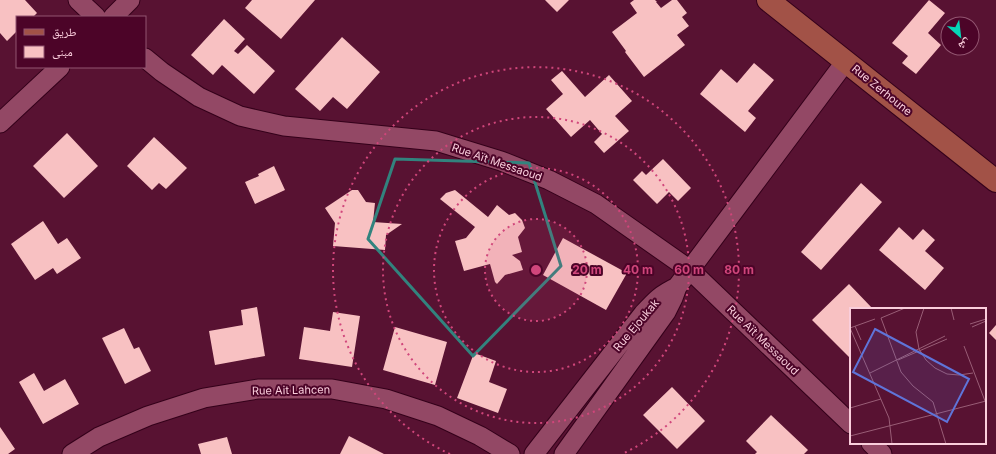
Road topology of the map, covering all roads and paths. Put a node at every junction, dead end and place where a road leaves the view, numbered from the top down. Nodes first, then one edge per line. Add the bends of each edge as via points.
1 (78, 0) edge
2 (130, 0) edge
3 (768, 0) edge
4 (95, 16) edge
5 (113, 16) edge
6 (146, 59) edge
7 (846, 61) junction
8 (59, 68) edge
9 (0, 123) edge
10 (996, 181) edge
11 (690, 270) junction
12 (677, 287) junction
13 (850, 423) edge
14 (871, 444) edge
15 (72, 454) edge
16 (510, 454) edge
17 (534, 454) edge
18 (564, 454) edge
19 (882, 454) edge

1 - 4 street
2 - 5 street
3 - 7 street, Rue Zerhoune
6 - 11 street, Rue Aït Messaoud via 199,97 240,116 284,126 436,141 501,161 549,180 596,204
7 - 10 street, Rue Zerhoune
7 - 11 street
8 - 9 street
11 - 12 street
11 - 13 street, Rue Aït Messaoud
12 - 17 street, Rue Ejoukak via 664,293 643,314
12 - 18 street, Rue Ejoukak via 666,312
14 - 19 street
15 - 16 street, Rue Ait Lahcen via 99,437 148,416 204,398 258,389 332,389 386,399 438,416

